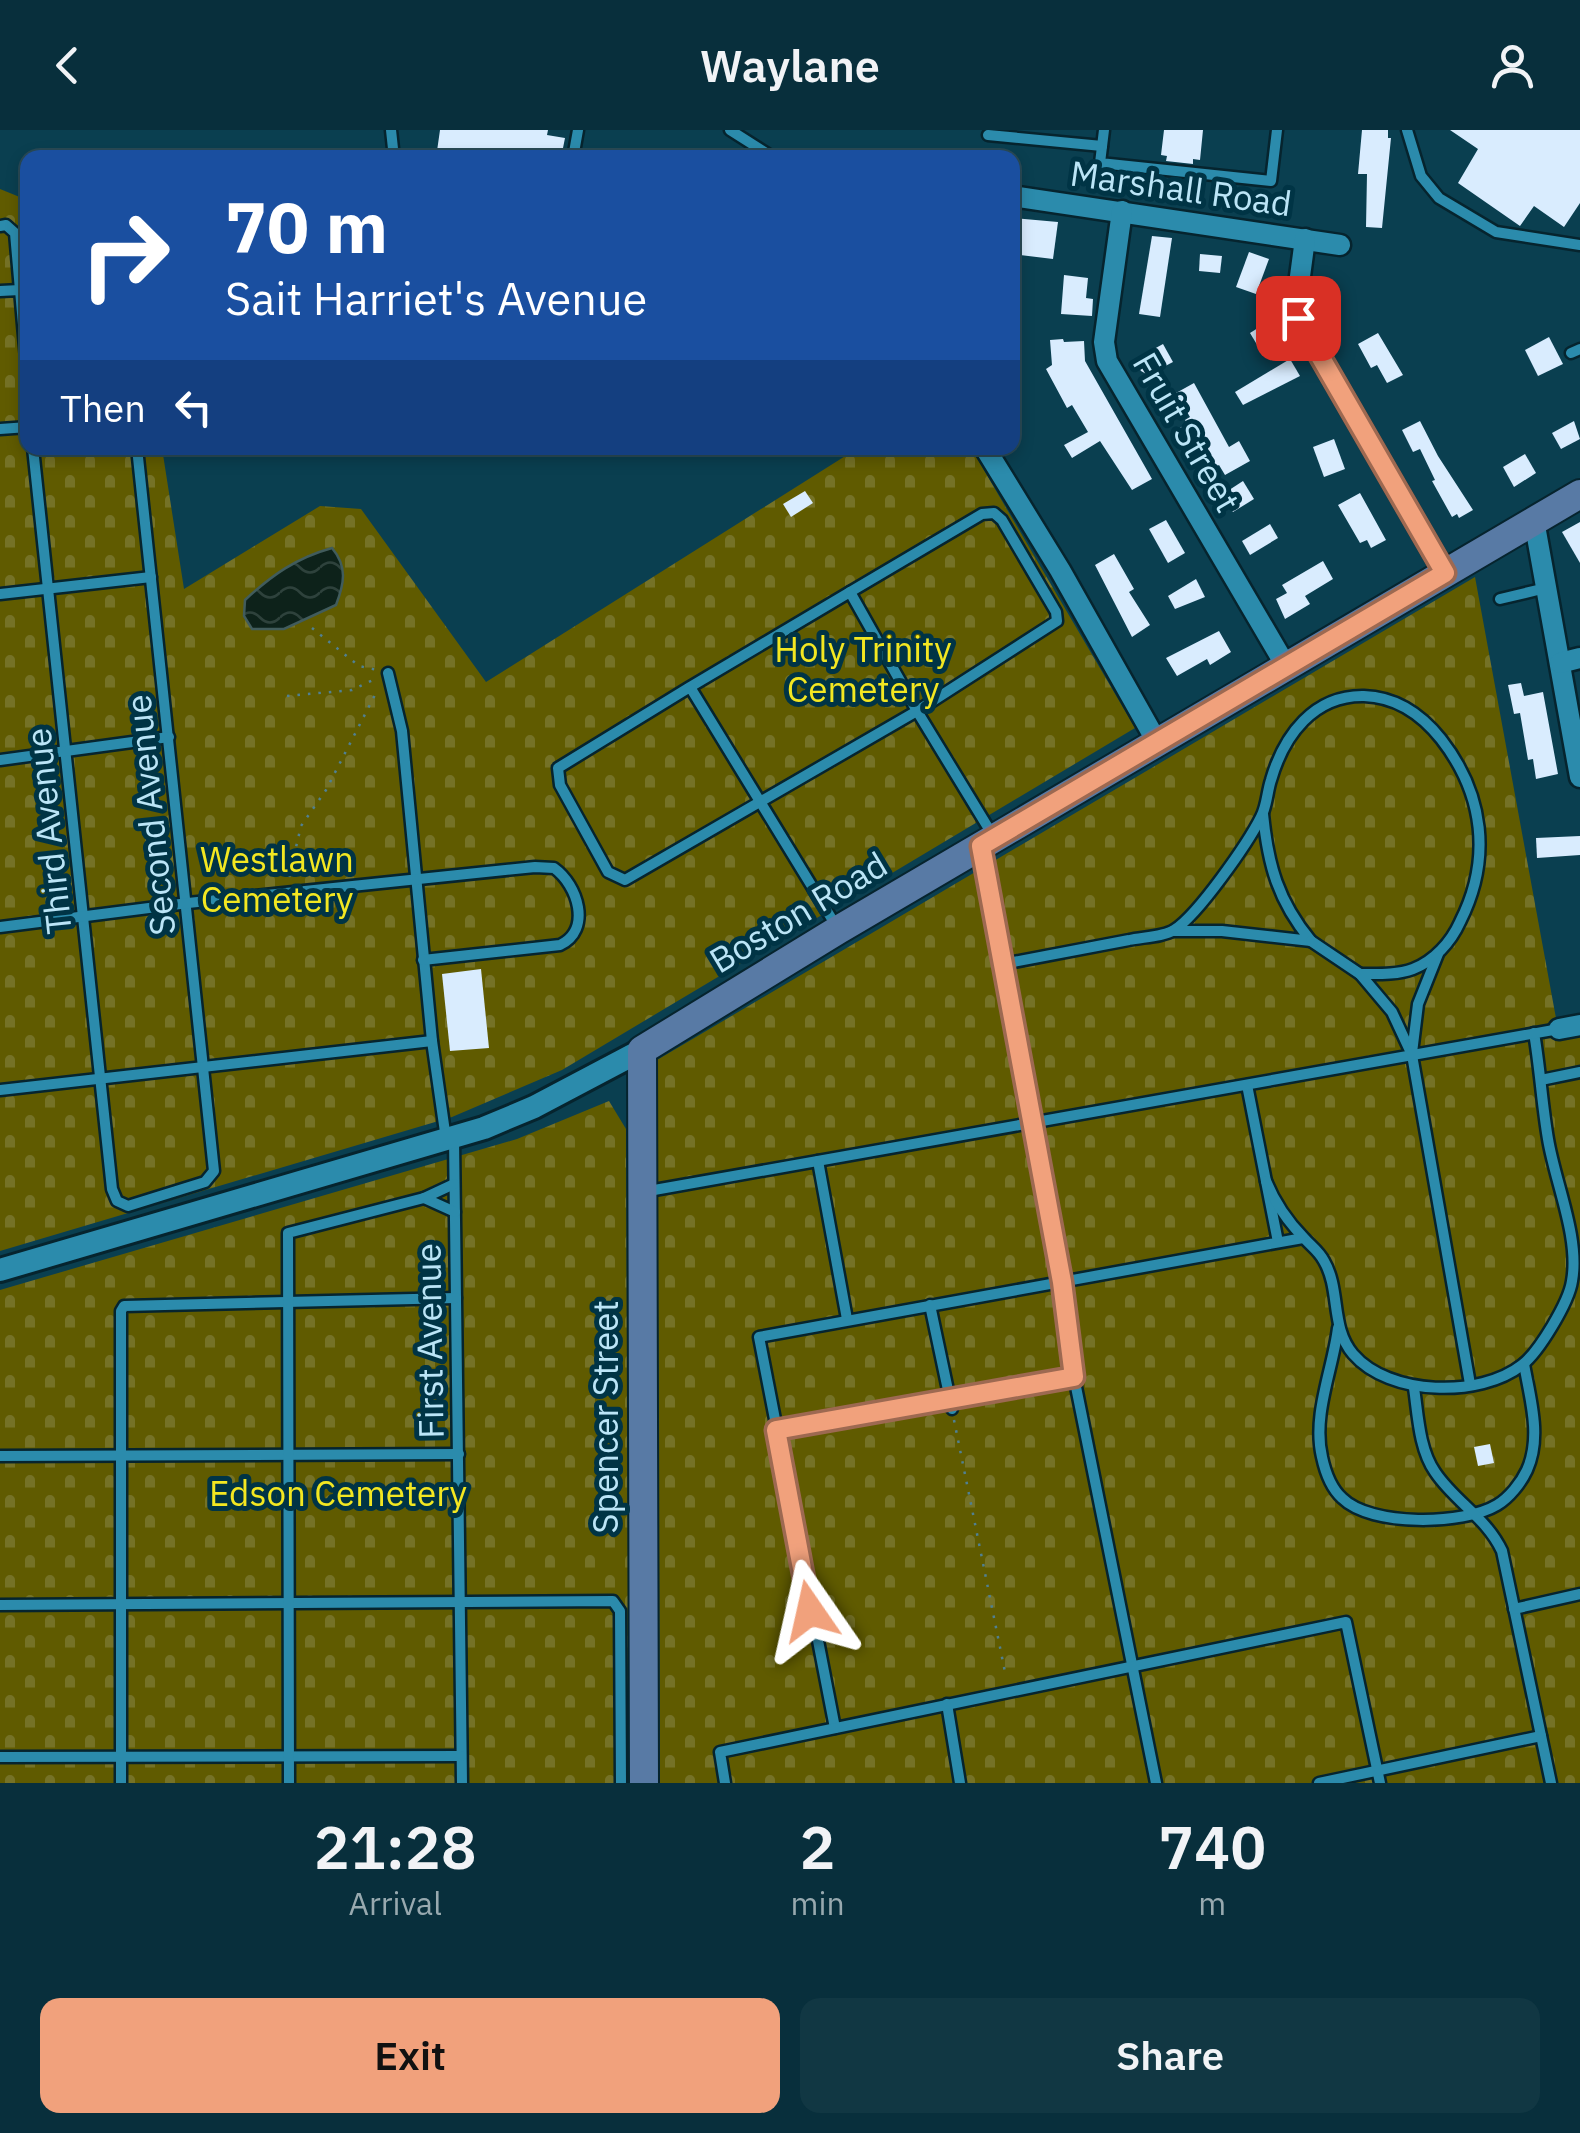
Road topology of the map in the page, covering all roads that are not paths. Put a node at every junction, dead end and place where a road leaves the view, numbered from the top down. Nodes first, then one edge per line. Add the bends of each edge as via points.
1 (730, 130) edge
2 (1104, 130) edge
3 (1277, 130) edge
4 (1407, 130) edge
5 (988, 135) dead end
6 (1102, 146) junction
7 (761, 150) edge
8 (1020, 197) edge
9 (1122, 211) junction
10 (0, 226) edge
11 (1306, 239) junction
12 (1340, 245) dead end
13 (1580, 245) edge
14 (20, 265) edge
15 (34, 455) edge
16 (138, 455) edge
17 (989, 455) edge
18 (1580, 494) edge
19 (1534, 520) junction
20 (1445, 573) junction
21 (151, 577) junction
22 (48, 588) junction
23 (1546, 588) junction
24 (850, 592) junction
25 (0, 594) edge
26 (1500, 599) dead end
27 (1570, 660) edge
28 (1286, 666) junction
29 (388, 672) road end
30 (690, 687) junction
31 (917, 711) junction
32 (169, 737) junction
33 (1157, 742) junction
34 (68, 752) junction
35 (0, 760) edge
36 (1580, 777) edge
37 (758, 801) junction
38 (1263, 814) junction
39 (988, 842) junction
40 (416, 880) junction
41 (188, 903) junction
42 (84, 918) junction
43 (0, 927) edge
44 (838, 930) junction
45 (1173, 931) junction
46 (1311, 941) junction
47 (1438, 953) junction
48 (424, 960) junction
49 (1003, 964) junction
50 (1360, 974) junction
51 (1569, 1027) edge
52 (1534, 1033) junction
53 (432, 1041) junction
54 (642, 1050) junction
55 (1412, 1055) junction
56 (204, 1065) junction
57 (1580, 1072) edge
58 (102, 1076) junction
59 (1541, 1080) junction
60 (1246, 1084) junction
61 (0, 1090) edge
62 (1032, 1123) junction
63 (450, 1139) junction
64 (818, 1161) junction
65 (1266, 1182) junction
66 (454, 1184) junction
67 (642, 1192) junction
68 (424, 1198) junction
69 (122, 1206) joint
70 (455, 1212) junction
71 (1303, 1238) junction
72 (1278, 1242) junction
73 (0, 1270) edge
74 (1062, 1282) junction
75 (1576, 1283) edge
76 (456, 1298) junction
77 (289, 1302) junction
78 (930, 1305) junction
79 (847, 1319) junction
80 (1338, 1327) junction
81 (1524, 1364) junction
82 (1074, 1377) junction
83 (1470, 1384) junction
84 (1414, 1388) junction
85 (951, 1404) junction
86 (776, 1430) junction
87 (288, 1454) junction
88 (459, 1454) junction
89 (0, 1456) edge
90 (122, 1456) junction
91 (1476, 1513) junction
92 (1580, 1594) edge
93 (462, 1602) junction
94 (288, 1604) junction
95 (0, 1605) edge
96 (121, 1606) junction
97 (1514, 1608) junction
98 (1132, 1665) junction
99 (946, 1704) junction
100 (835, 1728) junction
101 (1541, 1736) junction
102 (289, 1756) junction
103 (462, 1756) junction
104 (0, 1757) edge
105 (121, 1757) junction
106 (1378, 1777) edge
107 (121, 1783) edge
108 (289, 1783) edge
109 (462, 1783) edge
110 (621, 1783) edge
111 (644, 1783) edge
112 (725, 1783) edge
113 (960, 1783) edge
114 (1156, 1783) edge
115 (1318, 1783) edge
116 (1551, 1783) edge

1 - 7 lane
2 - 6 lane
3 - 6 lane via 1272,182 1100,163
4 - 13 lane via 1420,176 1439,198 1496,232
5 - 6 lane
8 - 9 street, Marshall Road
9 - 11 street, Marshall Road
9 - 28 street, Fruit Street via 1107,361
10 - 14 lane via 15,233
11 - 12 street, Marshall Road
11 - 20 street via 1298,318
15 - 22 lane, Third Avenue
16 - 21 lane, Second Avenue
17 - 33 street
18 - 19 main road, Boston Road
19 - 20 main road, Boston Road
19 - 23 street
20 - 28 main road, Boston Road
21 - 22 lane
21 - 32 lane, Second Avenue
22 - 25 lane
22 - 34 lane, Third Avenue
23 - 26 lane
23 - 27 street
24 - 30 lane
24 - 31 lane
24 - 31 lane via 994,513 1056,612 1051,628
27 - 36 street
28 - 33 main road, Boston Road
29 - 40 lane, First Avenue via 402,731
30 - 37 lane
30 - 37 lane via 558,768 560,785 608,872 625,880
31 - 37 lane
31 - 39 lane
32 - 34 lane
32 - 41 lane, Second Avenue
33 - 39 main road, Boston Road
34 - 35 lane
34 - 42 lane, Third Avenue
37 - 44 lane
38 - 45 lane via 1231,865
38 - 46 lane via 1274,881
38 - 47 lane via 1280,755 1309,715 1331,701 1367,696 1412,710 1456,758 1480,817 1474,890
39 - 44 main road, Boston Road
39 - 49 lane
40 - 41 lane
40 - 48 lane, First Avenue
40 - 48 lane via 554,868 574,890 578,914 572,940 560,945
41 - 42 lane
41 - 56 lane, Second Avenue
42 - 43 lane
42 - 58 lane, Third Avenue
44 - 54 main road, Boston Road
45 - 46 lane
45 - 49 lane
46 - 50 lane
47 - 50 lane via 1413,969
47 - 55 lane via 1418,1004
48 - 53 lane, First Avenue
49 - 62 lane
50 - 55 lane via 1392,1012
51 - 52 lane
52 - 55 lane
52 - 59 lane
53 - 56 lane
53 - 63 lane, First Avenue
54 - 63 street, Boston Road via 534,1108
54 - 67 main road, Spencer Street
55 - 60 lane
55 - 83 lane
56 - 58 lane
56 - 69 lane, Second Avenue via 212,1176
57 - 59 lane
58 - 61 lane
58 - 69 lane, Third Avenue via 112,1189
59 - 75 lane
60 - 62 lane
60 - 65 lane
62 - 64 lane
62 - 74 lane
63 - 66 lane, First Avenue
63 - 73 street, Boston Road
64 - 67 lane
64 - 79 lane
65 - 71 lane
65 - 72 lane
66 - 68 lane
66 - 70 lane, First Avenue
67 - 111 main road, Spencer Street
68 - 70 lane
68 - 77 lane via 288,1233
70 - 76 lane, First Avenue
71 - 72 lane
71 - 80 lane via 1328,1270
72 - 74 lane
74 - 78 lane
74 - 82 lane
75 - 81 lane
76 - 77 lane
76 - 88 lane, First Avenue
77 - 87 lane
77 - 90 lane via 124,1306
78 - 79 lane
78 - 85 lane
79 - 86 lane via 759,1337
80 - 84 lane via 1362,1362
80 - 91 lane via 1320,1434 1325,1468 1342,1499 1394,1518
81 - 83 lane
81 - 91 lane via 1534,1425 1527,1470 1508,1496
82 - 85 lane
82 - 98 lane
83 - 84 lane
84 - 91 lane via 1430,1463
85 - 86 lane
86 - 100 lane
87 - 88 lane
87 - 90 lane
87 - 94 lane
88 - 93 lane, First Avenue
89 - 90 lane
90 - 96 lane
91 - 97 lane via 1502,1550
92 - 97 lane
93 - 94 lane
93 - 103 lane, First Avenue
93 - 110 lane via 618,1605
94 - 96 lane
94 - 102 lane
95 - 96 lane
96 - 105 lane
97 - 101 lane
98 - 99 lane
98 - 106 lane via 1346,1622
98 - 114 lane
99 - 100 lane
99 - 113 lane
100 - 112 lane via 720,1752
101 - 106 lane
101 - 116 lane
102 - 103 lane
102 - 105 lane
102 - 108 lane
103 - 109 lane, First Avenue
104 - 105 lane
105 - 107 lane
106 - 115 lane

